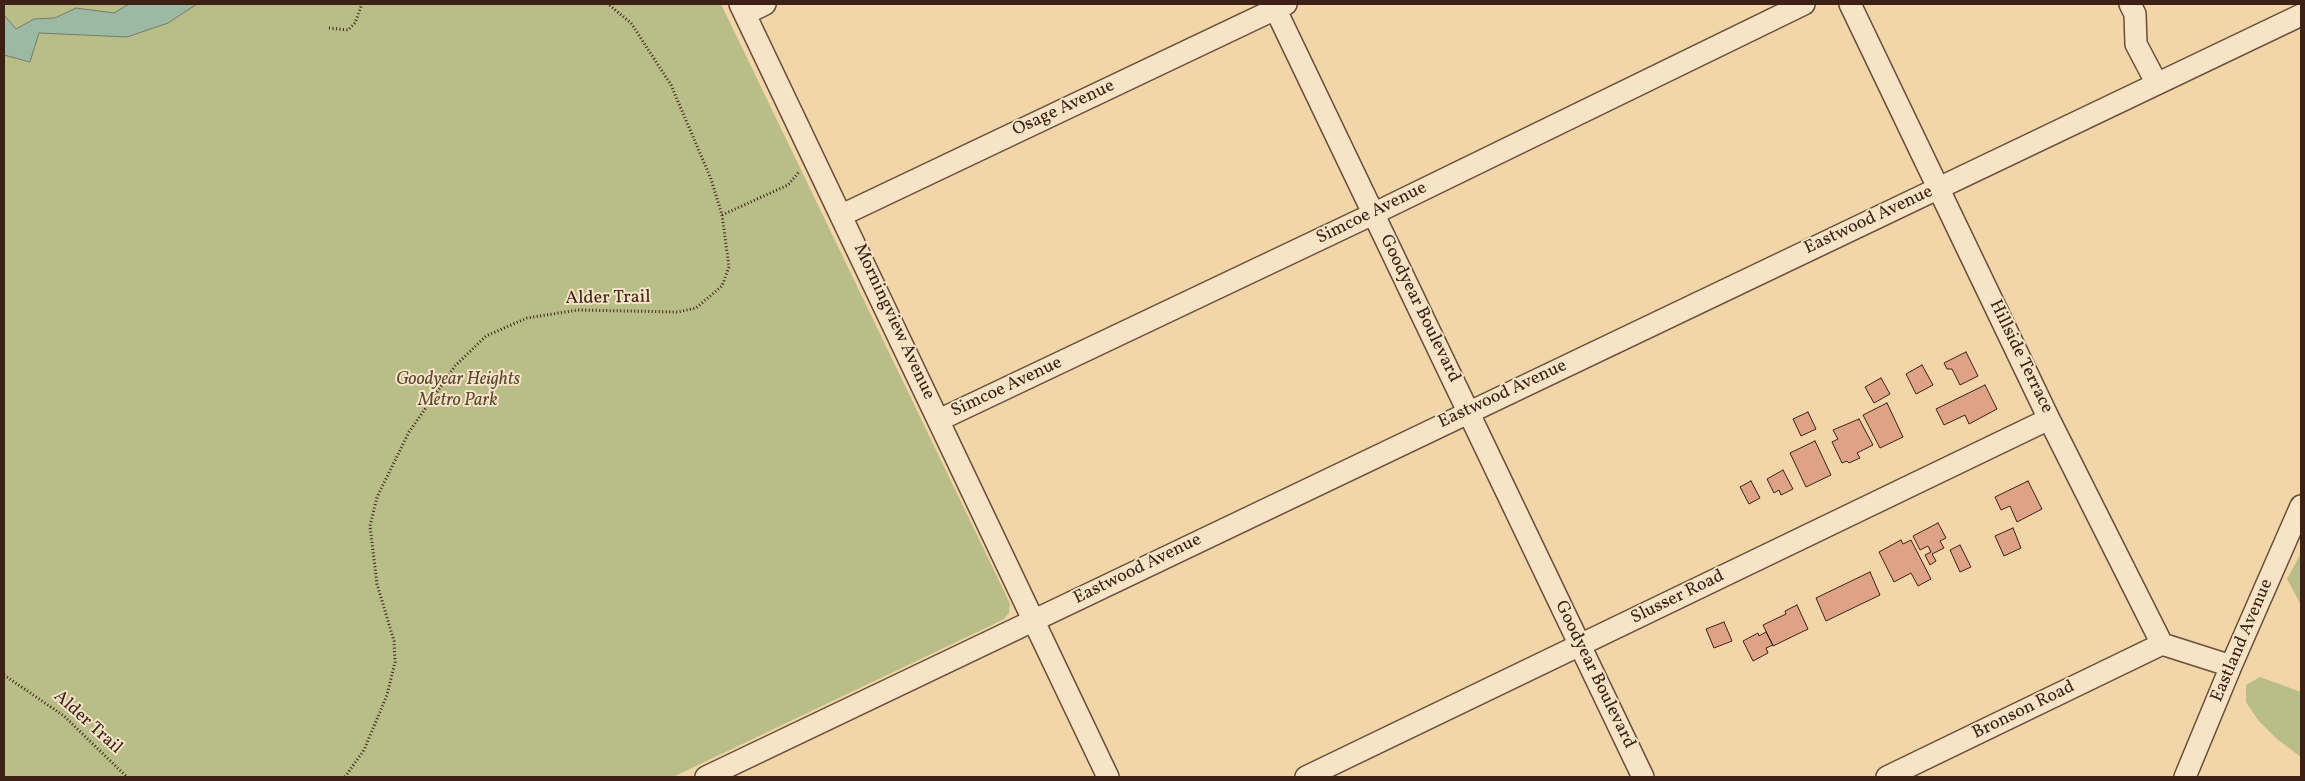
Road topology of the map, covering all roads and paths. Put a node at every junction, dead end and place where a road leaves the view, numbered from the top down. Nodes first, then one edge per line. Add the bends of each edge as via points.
1 (362, 4) edge
2 (608, 4) edge
3 (765, 4) edge
4 (1804, 4) edge
5 (1850, 4) edge
6 (2130, 4) edge
7 (1278, 5) edge
8 (742, 9) edge
9 (2301, 15) edge
10 (329, 28) dead end
11 (2157, 84) junction
12 (813, 155) junction
13 (1939, 188) junction
14 (1373, 214) junction
15 (722, 215) junction
16 (842, 215) junction
17 (1468, 411) junction
18 (2049, 419) junction
19 (939, 420) junction
20 (2301, 506) edge
21 (1034, 619) junction
22 (2162, 644) junction
23 (1580, 645) junction
24 (2231, 666) junction
25 (4, 675) edge
26 (127, 777) edge
27 (345, 777) edge
28 (706, 777) edge
29 (1108, 777) edge
30 (1306, 777) edge
31 (1643, 777) edge
32 (1887, 777) edge
33 (2185, 777) edge

1 - 10 path via 355,23 348,30
2 - 15 path, Alder Trail via 631,24 670,85 711,179
3 - 8 street
4 - 14 street, Simcoe Avenue
5 - 13 street, Hillside Terrace
6 - 11 street via 2135,14 2136,44
7 - 14 street, Goodyear Boulevard
7 - 16 street, Osage Avenue
8 - 12 street, Morningview Avenue
9 - 11 street, Eastwood Avenue
11 - 13 street, Eastwood Avenue
12 - 15 path via 788,185
12 - 16 street, Morningview Avenue
13 - 17 street, Eastwood Avenue
13 - 18 street, Hillside Terrace
14 - 17 street, Goodyear Boulevard
14 - 19 street, Simcoe Avenue
15 - 27 path, Alder Trail via 729,267 722,286 696,308 678,312 578,310 519,321 486,336 455,366 409,432 377,497 370,526 376,584 394,640 395,662 387,695 364,750
16 - 19 street, Morningview Avenue
17 - 21 street, Eastwood Avenue
17 - 23 street, Goodyear Boulevard
18 - 22 street, Hillside Terrace
18 - 23 street, Slusser Road
19 - 21 street, Morningview Avenue
20 - 24 street, Eastland Avenue
21 - 28 street, Eastwood Avenue
21 - 29 street, Morningview Avenue
22 - 24 street
22 - 32 street, Bronson Road
23 - 30 street, Slusser Road
23 - 31 street, Goodyear Boulevard
24 - 33 street, Eastland Avenue
25 - 26 path, Alder Trail via 64,716

